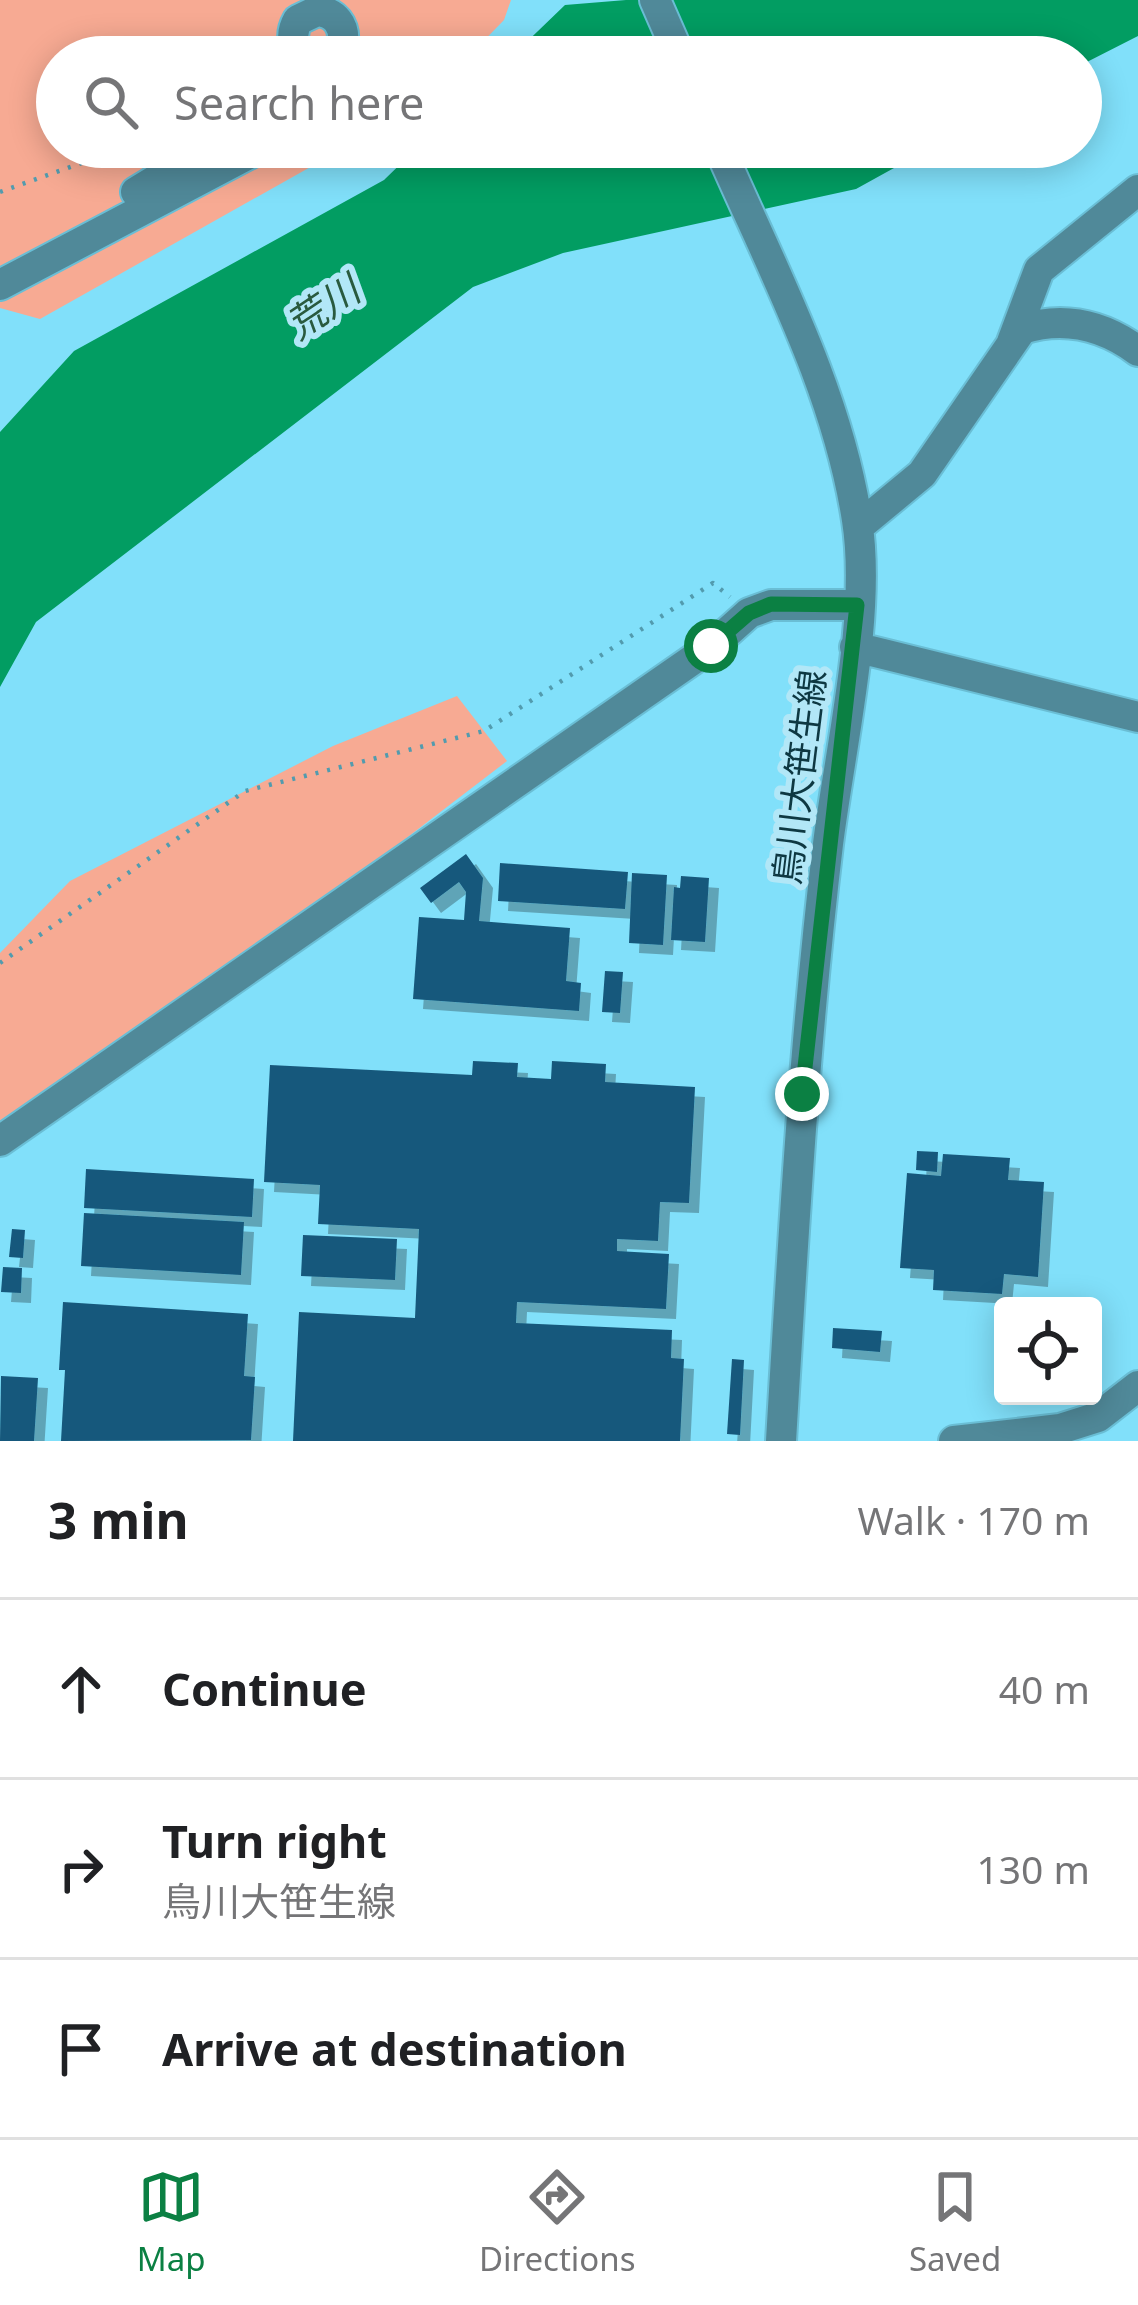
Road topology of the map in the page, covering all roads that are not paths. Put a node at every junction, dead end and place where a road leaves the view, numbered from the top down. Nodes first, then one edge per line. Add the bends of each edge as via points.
1 (655, 0) edge
2 (292, 36) edge
3 (342, 36) edge
4 (671, 36) edge
5 (176, 168) edge
6 (222, 168) edge
7 (728, 168) edge
8 (1138, 190) edge
9 (92, 236) junction
10 (0, 285) edge
11 (1011, 344) junction
12 (1138, 351) edge
13 (858, 527) junction
14 (857, 605) junction
15 (855, 646) junction
16 (1138, 717) edge
17 (0, 1141) edge
18 (1138, 1386) edge
19 (781, 1441) edge
20 (954, 1441) edge

1 - 4 street
2 - 3 street via 298,20 317,11 334,16
5 - 9 street via 99,215
6 - 9 street
7 - 13 street, 鳥川大笹生線 via 816,371 849,470
8 - 11 street via 1039,270
9 - 10 street
11 - 12 street via 1022,328 1049,320 1085,325
11 - 13 street via 922,474
13 - 14 street, 鳥川大笹生線
14 - 15 street, 鳥川大笹生線
14 - 17 street via 771,604 749,613
15 - 16 street
15 - 19 street, 鳥川大笹生線 via 802,1094
18 - 20 street via 1098,1417 1060,1429

